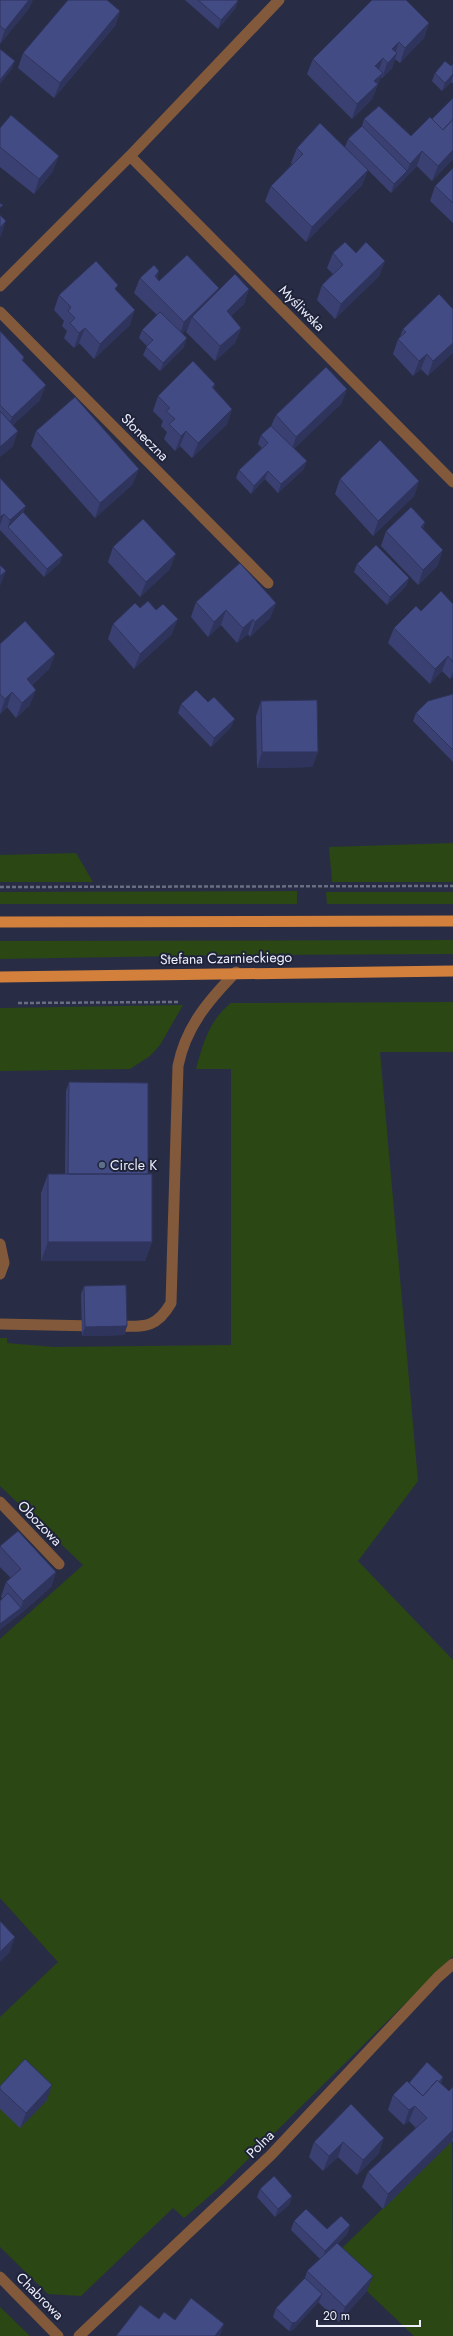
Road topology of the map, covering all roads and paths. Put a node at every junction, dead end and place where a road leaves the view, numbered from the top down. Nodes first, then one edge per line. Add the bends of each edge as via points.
1 (279, 0) edge
2 (130, 156) junction
3 (0, 286) edge
4 (0, 312) edge
5 (453, 482) edge
6 (268, 583) dead end
7 (453, 886) edge
8 (0, 887) edge
9 (453, 921) edge
10 (0, 922) edge
11 (236, 972) junction
12 (453, 972) edge
13 (0, 977) edge
14 (0, 1244) edge
15 (0, 1274) edge
16 (0, 1324) edge
17 (0, 1502) edge
18 (59, 1564) dead end
19 (453, 1964) edge
20 (0, 2277) edge
21 (58, 2336) edge
22 (79, 2336) edge

1 - 2 street
2 - 3 street
2 - 5 street, Myśliwska
4 - 6 street, Słoneczna
7 - 8 path
9 - 10 main road
11 - 12 main road, Stefana Czarnieckiego
11 - 13 main road, Stefana Czarnieckiego
11 - 16 street via 202,1010 180,1052 176,1103 171,1303 165,1314 152,1325 146,1326
14 - 15 street via 4,1263
17 - 18 street, Obozowa
19 - 22 street, Polna via 271,2155
20 - 21 street, Chabrowa

